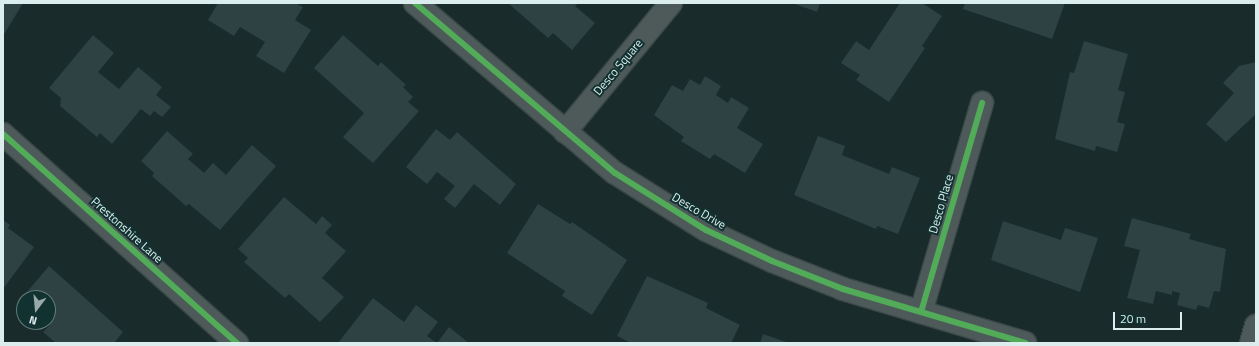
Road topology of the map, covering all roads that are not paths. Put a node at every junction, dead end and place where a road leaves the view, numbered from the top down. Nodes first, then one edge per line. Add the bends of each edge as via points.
1 (415, 3) edge
2 (671, 3) edge
3 (982, 103) dead end
4 (565, 132) junction
5 (3, 134) edge
6 (921, 312) junction
7 (1256, 326) edge
8 (237, 343) edge
9 (1025, 343) edge
10 (1251, 343) edge

1 - 4 street, Desco Drive
2 - 4 street, Desco Square
3 - 6 street, Desco Place
4 - 6 street, Desco Drive via 615,172 706,230 772,261 843,289
5 - 8 street, Prestonshire Lane
6 - 9 street, Desco Drive
7 - 10 street

